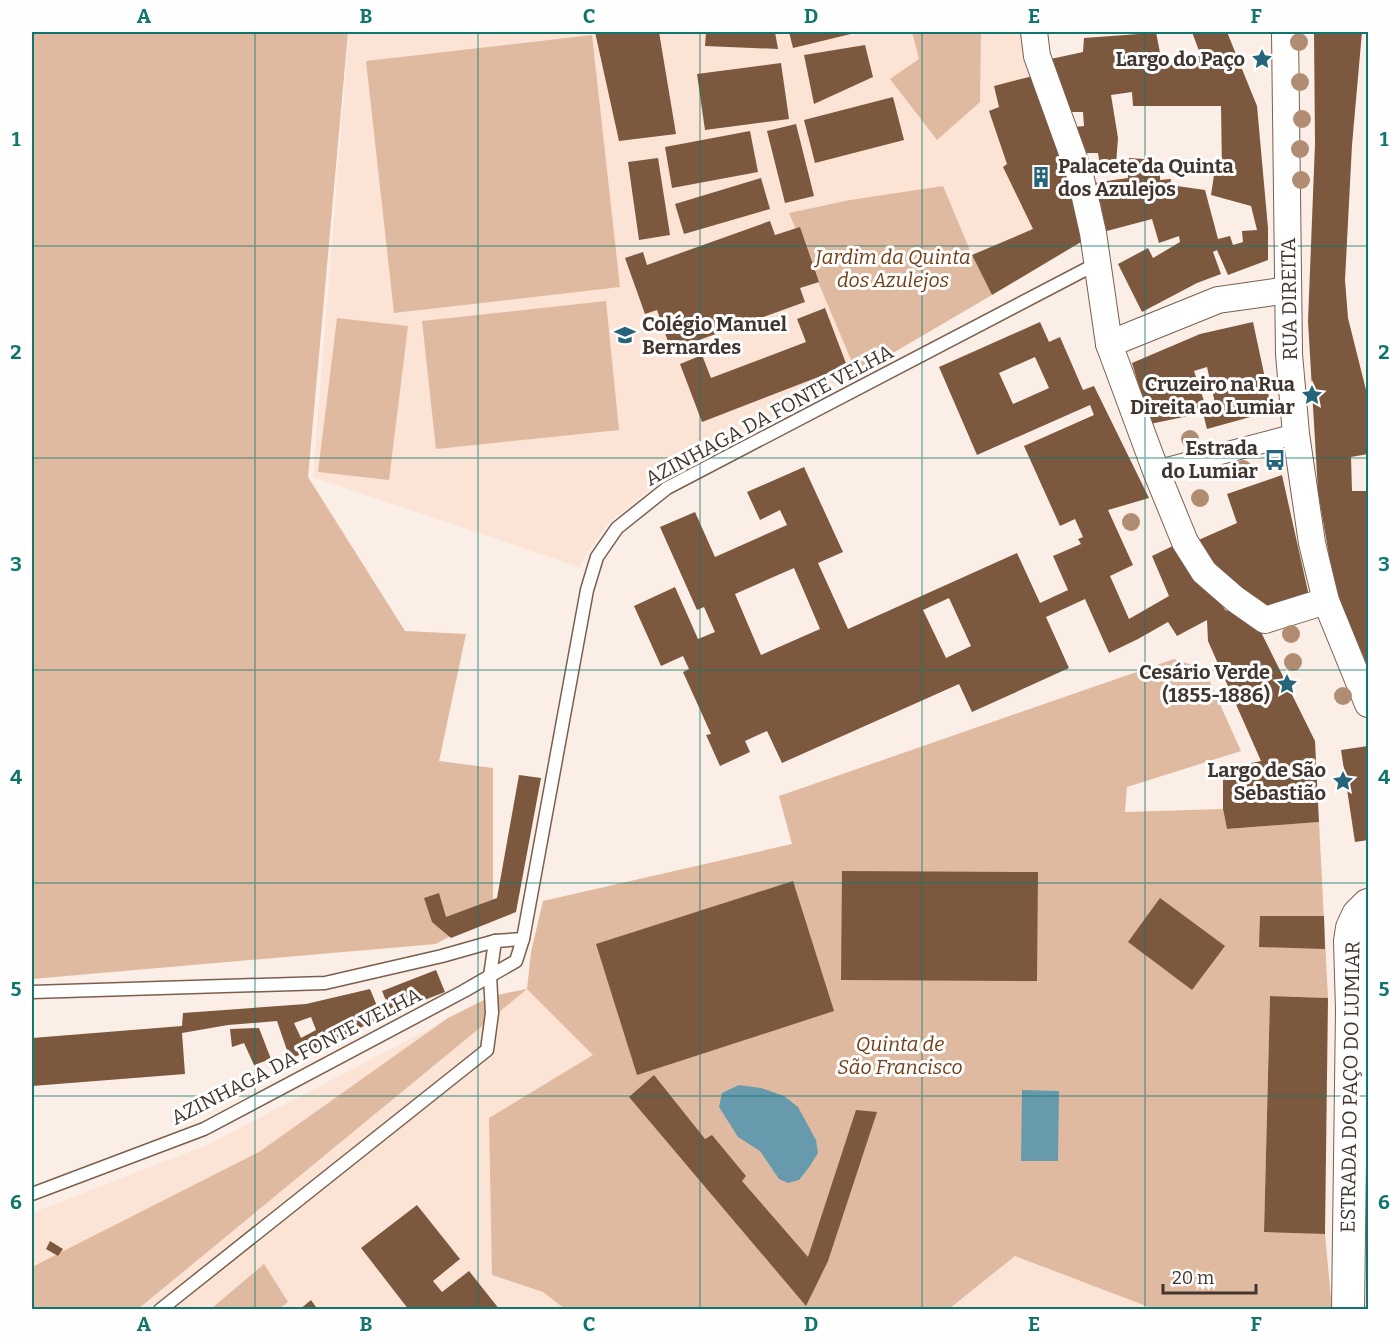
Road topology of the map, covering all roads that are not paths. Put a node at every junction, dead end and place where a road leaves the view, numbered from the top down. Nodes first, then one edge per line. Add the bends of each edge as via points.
1 (1034, 32) edge
2 (1284, 32) edge
3 (1096, 264) junction
4 (1288, 290) junction
5 (1108, 344) junction
6 (1296, 434) junction
7 (1156, 471) junction
8 (1326, 601) junction
9 (1368, 704) edge
10 (1368, 905) edge
11 (524, 939) junction
12 (495, 941) junction
13 (490, 976) junction
14 (32, 992) edge
15 (32, 1194) edge
16 (160, 1310) edge
17 (1348, 1310) edge

1 - 3 street via 1037,56 1080,175
2 - 4 street, RUA DIREITA
3 - 5 street
3 - 11 lane, AZINHAGA DA FONTE VELHA via 667,488 617,528 597,557 587,590
4 - 5 street via 1218,300
4 - 6 street, RUA DIREITA
5 - 7 street
6 - 7 street
6 - 8 street, RUA DIREITA via 1312,543
7 - 8 street via 1185,542 1204,572 1235,599 1265,620
8 - 9 street, RUA DIREITA
10 - 17 street, ESTRADA DO PAÇO DO LUMIAR via 1358,915 1350,941
11 - 12 lane, AZINHAGA DA FONTE VELHA
11 - 13 lane, AZINHAGA DA FONTE VELHA via 516,961
12 - 13 lane
12 - 14 lane, AZINHAGA DA FONTE VELHA via 325,983
13 - 15 lane, AZINHAGA DA FONTE VELHA via 204,1130
13 - 16 lane via 492,1013 487,1050

